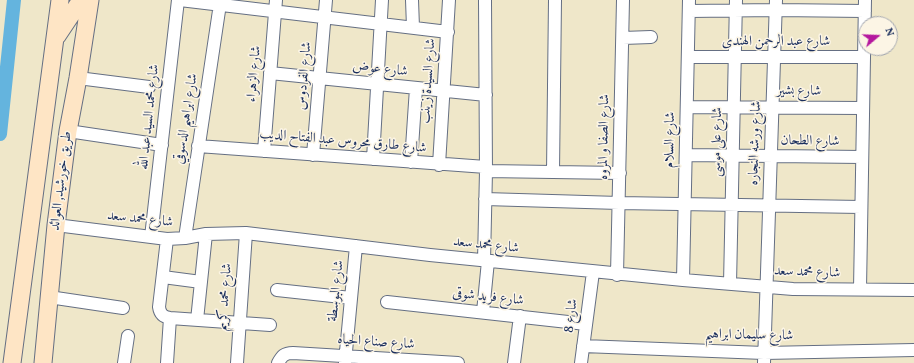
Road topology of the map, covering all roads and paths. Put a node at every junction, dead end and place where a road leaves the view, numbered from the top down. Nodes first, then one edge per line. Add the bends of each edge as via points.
1 (60, 0) edge
2 (81, 0) edge
3 (90, 0) edge
4 (185, 0) edge
5 (326, 0) edge
6 (382, 0) edge
7 (412, 0) edge
8 (448, 0) edge
9 (485, 0) edge
10 (555, 0) edge
11 (624, 0) edge
12 (226, 3) edge
13 (276, 5) edge
14 (689, 5) edge
15 (736, 5) edge
16 (776, 5) edge
17 (865, 5) edge
18 (325, 17) junction
19 (382, 23) junction
20 (413, 27) junction
21 (448, 32) junction
22 (651, 37) dead end
23 (623, 38) junction
24 (55, 40) junction
25 (688, 57) junction
26 (735, 57) junction
27 (774, 57) junction
28 (864, 57) junction
29 (270, 73) junction
30 (78, 78) junction
31 (319, 78) junction
32 (378, 84) junction
33 (150, 87) dead end
34 (416, 88) junction
35 (444, 91) junction
36 (486, 95) junction
37 (687, 107) junction
38 (734, 107) junction
39 (772, 107) junction
40 (863, 108) junction
41 (68, 132) junction
42 (162, 145) junction
43 (198, 146) junction
44 (264, 151) junction
45 (313, 154) junction
46 (686, 155) junction
47 (733, 156) junction
48 (770, 156) junction
49 (862, 157) junction
50 (373, 160) junction
51 (411, 162) junction
52 (439, 165) junction
53 (486, 169) junction
54 (553, 172) junction
55 (620, 173) junction
56 (485, 199) junction
57 (619, 203) junction
58 (684, 204) junction
59 (732, 205) junction
60 (769, 205) junction
61 (861, 207) junction
62 (56, 226) junction
63 (246, 233) junction
64 (206, 234) junction
65 (151, 237) junction
66 (185, 238) junction
67 (167, 239) junction
68 (356, 246) junction
69 (486, 261) junction
70 (593, 272) junction
71 (617, 275) junction
72 (163, 277) junction
73 (683, 280) junction
74 (201, 282) junction
75 (730, 284) junction
76 (766, 286) junction
77 (860, 289) junction
78 (277, 290) dead end
79 (914, 290) edge
80 (49, 297) junction
81 (351, 298) junction
82 (387, 302) dead end
83 (123, 308) dead end
84 (483, 312) junction
85 (520, 316) junction
86 (170, 318) junction
87 (197, 320) junction
88 (240, 323) junction
89 (586, 324) junction
90 (270, 325) dead end
91 (128, 336) dead end
92 (584, 346) junction
93 (914, 350) edge
94 (764, 358) edge
95 (345, 359) edge
96 (12, 363) edge
97 (43, 363) edge
98 (124, 363) edge
99 (167, 363) edge
100 (237, 363) edge
101 (278, 363) edge
102 (458, 363) edge
103 (514, 363) edge
104 (581, 363) edge

1 - 24 main road, طريق خورشيد, العوائد
2 - 24 main road
3 - 30 main road, طريق خورشيد, العوائد
4 - 12 street
4 - 42 street, شارع محمد السيد عبد الله
5 - 18 street, شارع الفردوس
6 - 19 street
7 - 20 street
8 - 21 street, شارع السيدة زينب
9 - 36 street
10 - 54 street
11 - 23 street, شارع الصفا و المروه
12 - 13 street
12 - 43 street, شارع ابراهيم الدسوقي
13 - 18 street
13 - 29 street, شارع الزهراء
14 - 15 street
14 - 25 street, شارع السلام
15 - 16 street
15 - 26 street, شارع على موسى
16 - 17 street
16 - 27 street, شارع ورشه النجاره
17 - 28 street
18 - 19 street
18 - 31 street, شارع الفردوس
19 - 20 street
19 - 32 street
20 - 21 street
21 - 35 street, شارع السيدة زينب
22 - 23 street
23 - 55 street, شارع الصفا و المروه
24 - 96 main road, طريق خورشيد, العوائد
25 - 26 street, شارع عبد الرحمن الهندى
25 - 37 street, شارع السلام
26 - 27 street, شارع عبد الرحمن الهندى
26 - 38 street, شارع على موسى
27 - 28 street, شارع عبد الرحمن الهندى
27 - 39 street, شارع ورشه النجاره
28 - 40 street
29 - 31 street, شارع عوض
29 - 44 street, شارع الزهراء
30 - 33 street
30 - 41 main road, طريق خورشيد, العوائد
31 - 32 street, شارع عوض
31 - 45 street, شارع الفردوس
32 - 34 street, شارع عوض
32 - 50 street
34 - 35 street, شارع عوض
34 - 51 street
35 - 36 street, شارع عوض
35 - 52 street, شارع السيدة زينب
36 - 53 street
37 - 38 street, شارع بشير
37 - 46 street, شارع السلام
38 - 39 street, شارع بشير
38 - 47 street, شارع على موسى
39 - 40 street, شارع بشير
39 - 48 street, شارع ورشه النجاره
40 - 49 street
41 - 42 street
41 - 62 main road, طريق خورشيد, العوائد
42 - 65 street, شارع محمد السيد عبد الله
43 - 44 street, شارع طارق محروس عبد الفتاح الديب
43 - 66 street, شارع ابراهيم الدسوقي
44 - 45 street, شارع طارق محروس عبد الفتاح الديب
45 - 50 street, شارع طارق محروس عبد الفتاح الديب
46 - 47 street, شارع الطحان
46 - 58 street, شارع السلام
47 - 48 street, شارع الطحان
47 - 59 street, شارع على موسى
48 - 49 street, شارع الطحان
48 - 60 street, شارع ورشه النجاره
49 - 61 street
50 - 51 street, شارع طارق محروس عبد الفتاح الديب
51 - 52 street, شارع طارق محروس عبد الفتاح الديب
52 - 53 street, شارع طارق محروس عبد الفتاح الديب
53 - 54 street, شارع طارق محروس عبد الفتاح الديب
53 - 56 street
54 - 55 street, شارع طارق محروس عبد الفتاح الديب
55 - 57 street, شارع الصفا و المروه
56 - 57 street
56 - 69 street
57 - 58 street
57 - 71 street, شارع الصفا و المروه
58 - 59 street
58 - 73 street, شارع السلام
59 - 60 street
59 - 75 street, شارع على موسى
60 - 61 street
60 - 76 street, شارع ورشه النجاره
61 - 77 street
62 - 65 street, شارع محمد سعد
62 - 80 main road, طريق خورشيد, العوائد
63 - 64 street, شارع محمد سعد
63 - 68 street, شارع محمد سعد
63 - 88 street, شارع محمد كريم
64 - 66 street, شارع محمد سعد
64 - 74 street
65 - 67 street, شارع محمد سعد
66 - 67 street, شارع محمد سعد
67 - 72 street
68 - 69 street, شارع محمد سعد
68 - 81 street, شارع البوسطة
69 - 70 street, شارع محمد سعد
69 - 84 street
70 - 71 street, شارع محمد سعد
70 - 89 street, شارع 8
71 - 73 street, شارع محمد سعد
72 - 74 street
72 - 86 street via 160,312
73 - 75 street, شارع محمد سعد
74 - 87 street
75 - 76 street, شارع محمد سعد
76 - 77 street, شارع محمد سعد via 793,289
76 - 94 street, شارع ورشه النجاره
77 - 79 street, شارع محمد سعد
78 - 81 street
80 - 83 street
80 - 97 main road, طريق خورشيد, العوائد
81 - 95 street, شارع البوسطة
82 - 84 street, شارع فريد شوقى
84 - 85 street, شارع فريد شوقى
85 - 89 street, شارع فريد شوقى
85 - 103 street
86 - 87 street
86 - 99 street
87 - 88 street
88 - 90 street
88 - 100 street, شارع محمد كريم
89 - 92 street, شارع 8
91 - 98 street
92 - 94 street, شارع سليمان ابراهيم
92 - 104 street, شارع 8
93 - 94 street, شارع سليمان ابراهيم
95 - 101 street, شارع صناع الحياه via 293,352 286,353
95 - 102 street, شارع صناع الحياه

